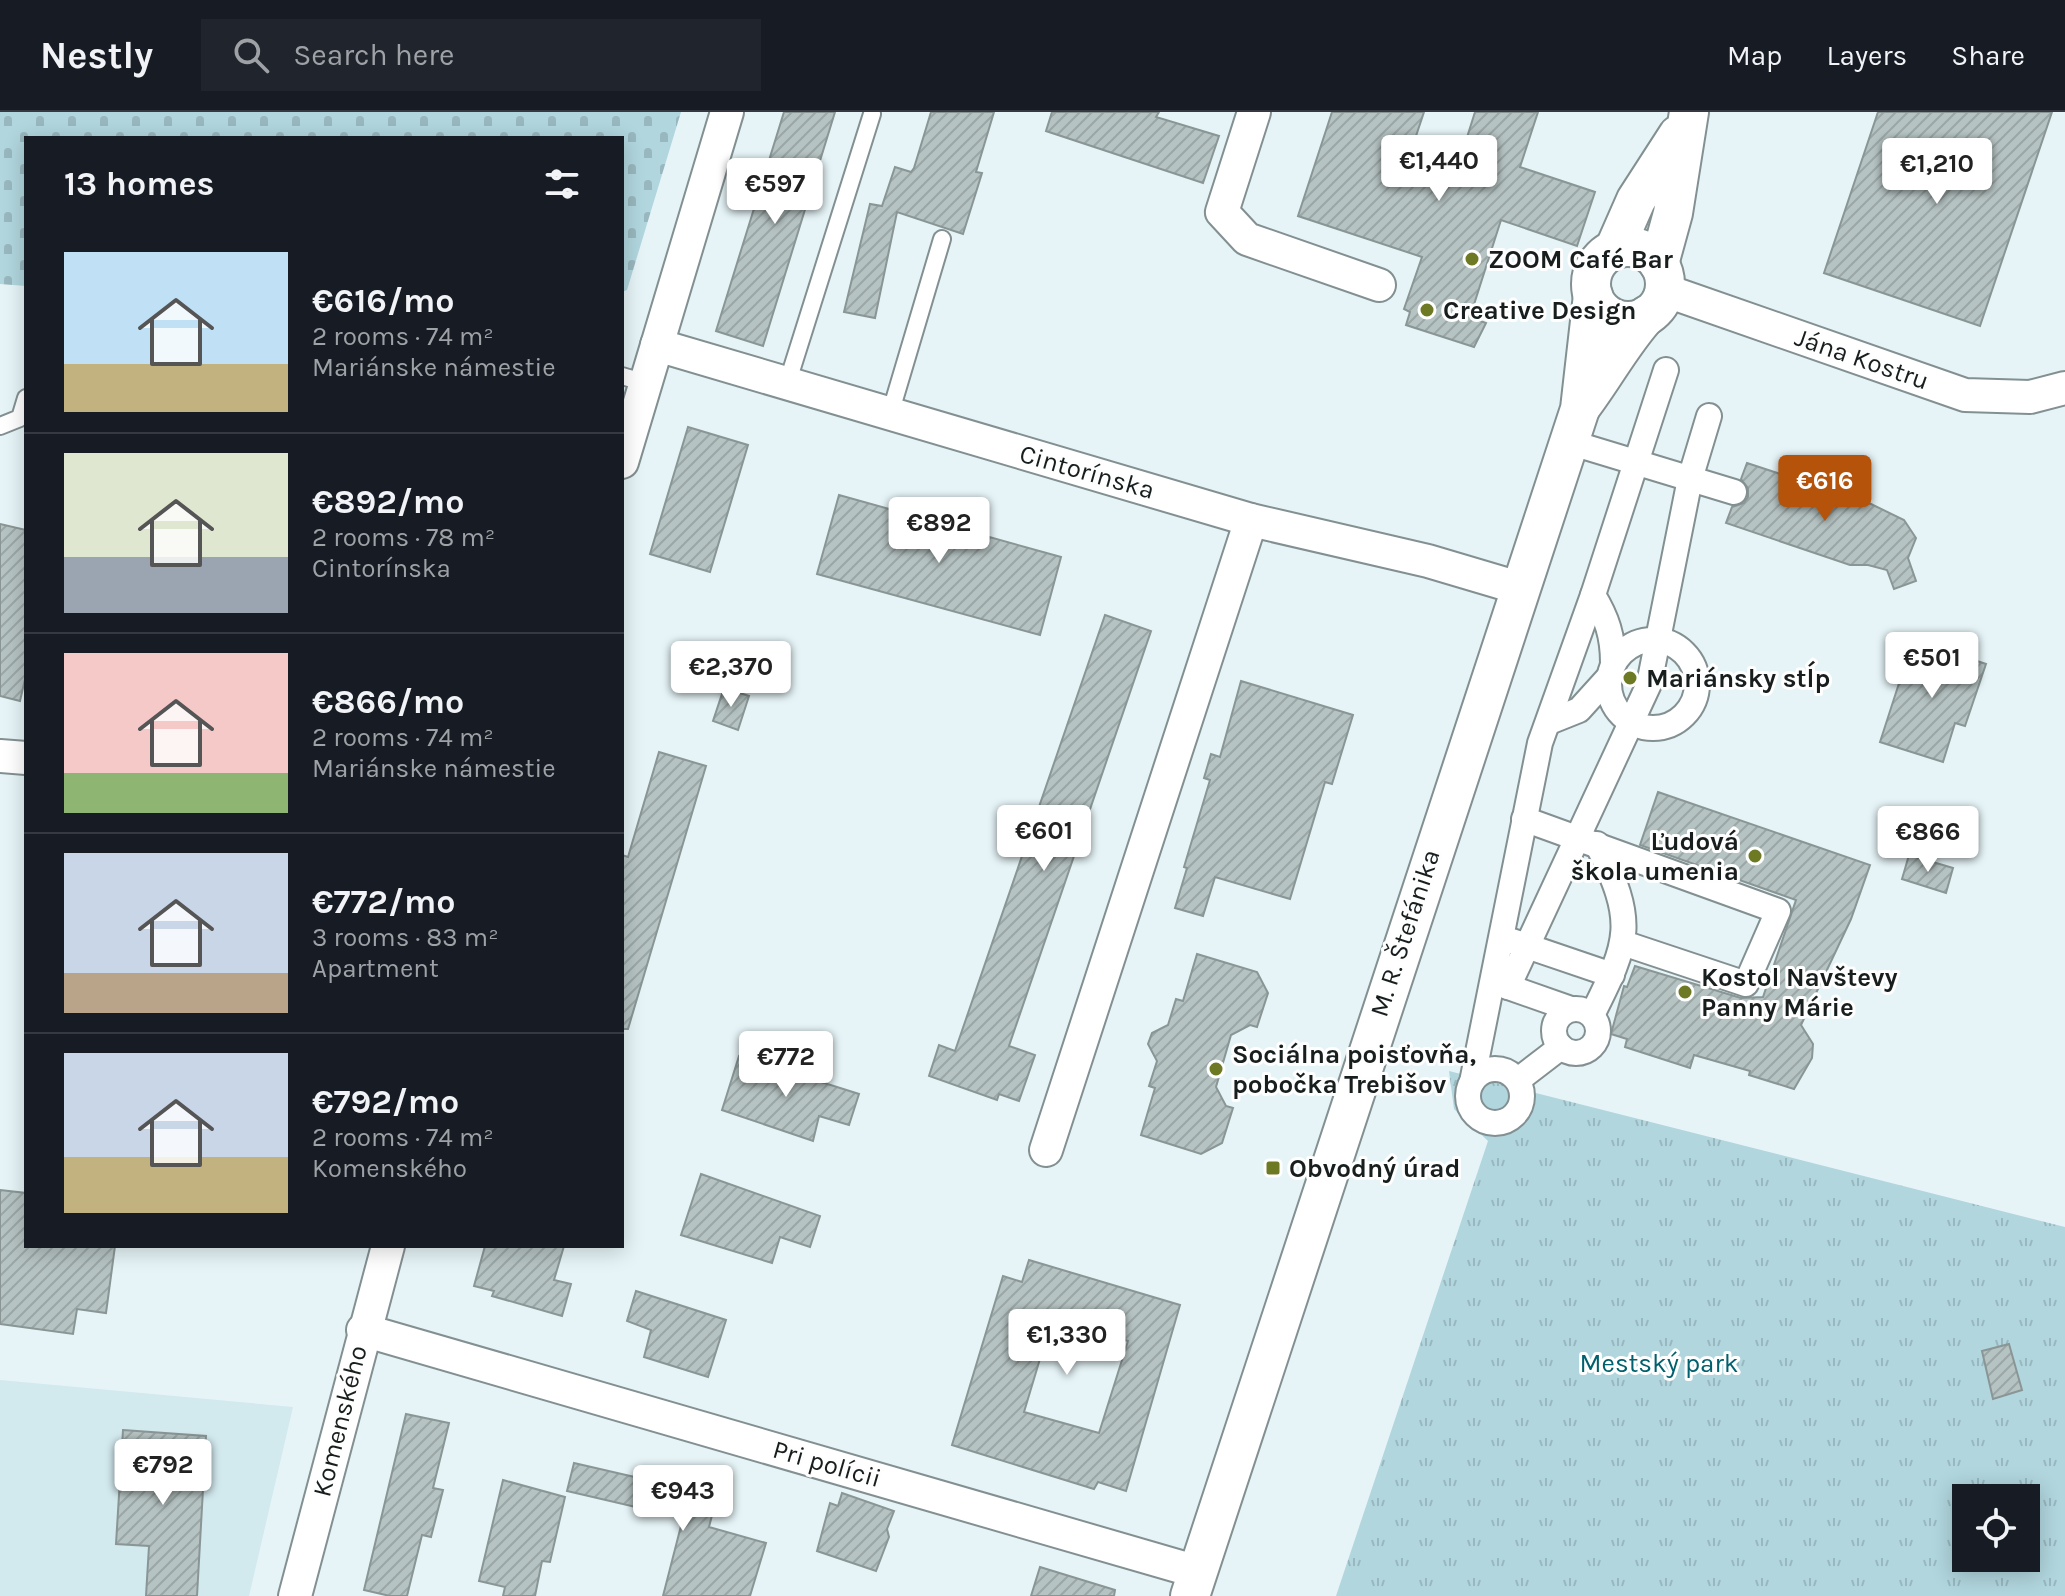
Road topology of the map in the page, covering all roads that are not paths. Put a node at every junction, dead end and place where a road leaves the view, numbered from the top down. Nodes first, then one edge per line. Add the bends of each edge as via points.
1 (727, 112) edge
2 (1254, 112) edge
3 (872, 114) dead end
4 (1687, 117) edge
5 (942, 239) dead end
6 (1614, 250) junction
7 (1379, 285) dead end
8 (1657, 290) junction
9 (1593, 295) junction
10 (657, 345) junction
11 (1666, 370) dead end
12 (634, 379) edge
13 (787, 384) junction
14 (2065, 388) edge
15 (24, 405) edge
16 (890, 414) junction
17 (1709, 416) dead end
18 (1574, 425) junction
19 (0, 426) edge
20 (624, 448) edge
21 (1636, 461) junction
22 (1690, 479) junction
23 (1734, 492) dead end
24 (1251, 520) junction
25 (1519, 588) junction
26 (1593, 595) junction
27 (1657, 640) junction
28 (1611, 671) junction
29 (1549, 722) junction
30 (1633, 723) junction
31 (0, 756) edge
32 (24, 758) edge
33 (1524, 819) junction
34 (1587, 841) junction
35 (1502, 937) junction
36 (1623, 943) junction
37 (1527, 946) junction
38 (1500, 984) junction
39 (1599, 998) junction
40 (1561, 1047) junction
41 (1518, 1080) junction
42 (1472, 1082) junction
43 (1046, 1150) dead end
44 (387, 1248) edge
45 (363, 1330) junction
46 (1194, 1584) edge
47 (295, 1596) edge

1 - 10 street
2 - 7 street via 1222,212 1247,239
3 - 13 lane
4 - 6 street, M. R. Štefánika via 1636,200
4 - 8 street, M. R. Štefánika
5 - 16 lane
6 - 8 street via 1639,249
6 - 9 street via 1594,268
8 - 9 street via 1629,321 1610,317
8 - 14 street, Jána Kostru via 1965,395 2030,397
8 - 18 street, M. R. Štefánika
9 - 18 street, M. R. Štefánika
10 - 12 street
10 - 13 street, Cintorínska
11 - 21 street
12 - 20 street
13 - 16 street, Cintorínska
15 - 19 lane via 20,418
16 - 24 street, Cintorínska
17 - 22 street
18 - 21 street
18 - 25 street, M. R. Štefánika
21 - 22 street
21 - 26 street
22 - 23 street
22 - 27 street
24 - 25 street, Cintorínska
24 - 43 street
25 - 46 street, M. R. Štefánika
26 - 28 street via 1613,641
26 - 29 street
27 - 28 street via 1635,642
27 - 30 street via 1649,684
27 - 30 street via 1679,647 1689,657 1696,696 1690,709 1668,726
28 - 29 street via 1579,710
28 - 30 street via 1615,708
29 - 33 street
30 - 34 street
31 - 32 street
33 - 34 street
33 - 35 street
34 - 36 street via 1619,897
34 - 36 street via 1778,911 1746,984
34 - 37 street
35 - 37 street
35 - 38 street
36 - 39 street
37 - 38 street
37 - 39 street
38 - 39 street
38 - 42 street
39 - 40 street via 1556,1021 1554,1035
39 - 40 street via 1598,1036 1589,1049 1575,1053
40 - 41 street
41 - 42 street via 1495,1068
41 - 42 street via 1523,1097 1517,1113 1494,1124 1471,1109
44 - 45 street, Komenského
45 - 46 street, Pri polícii
45 - 47 street, Komenského

